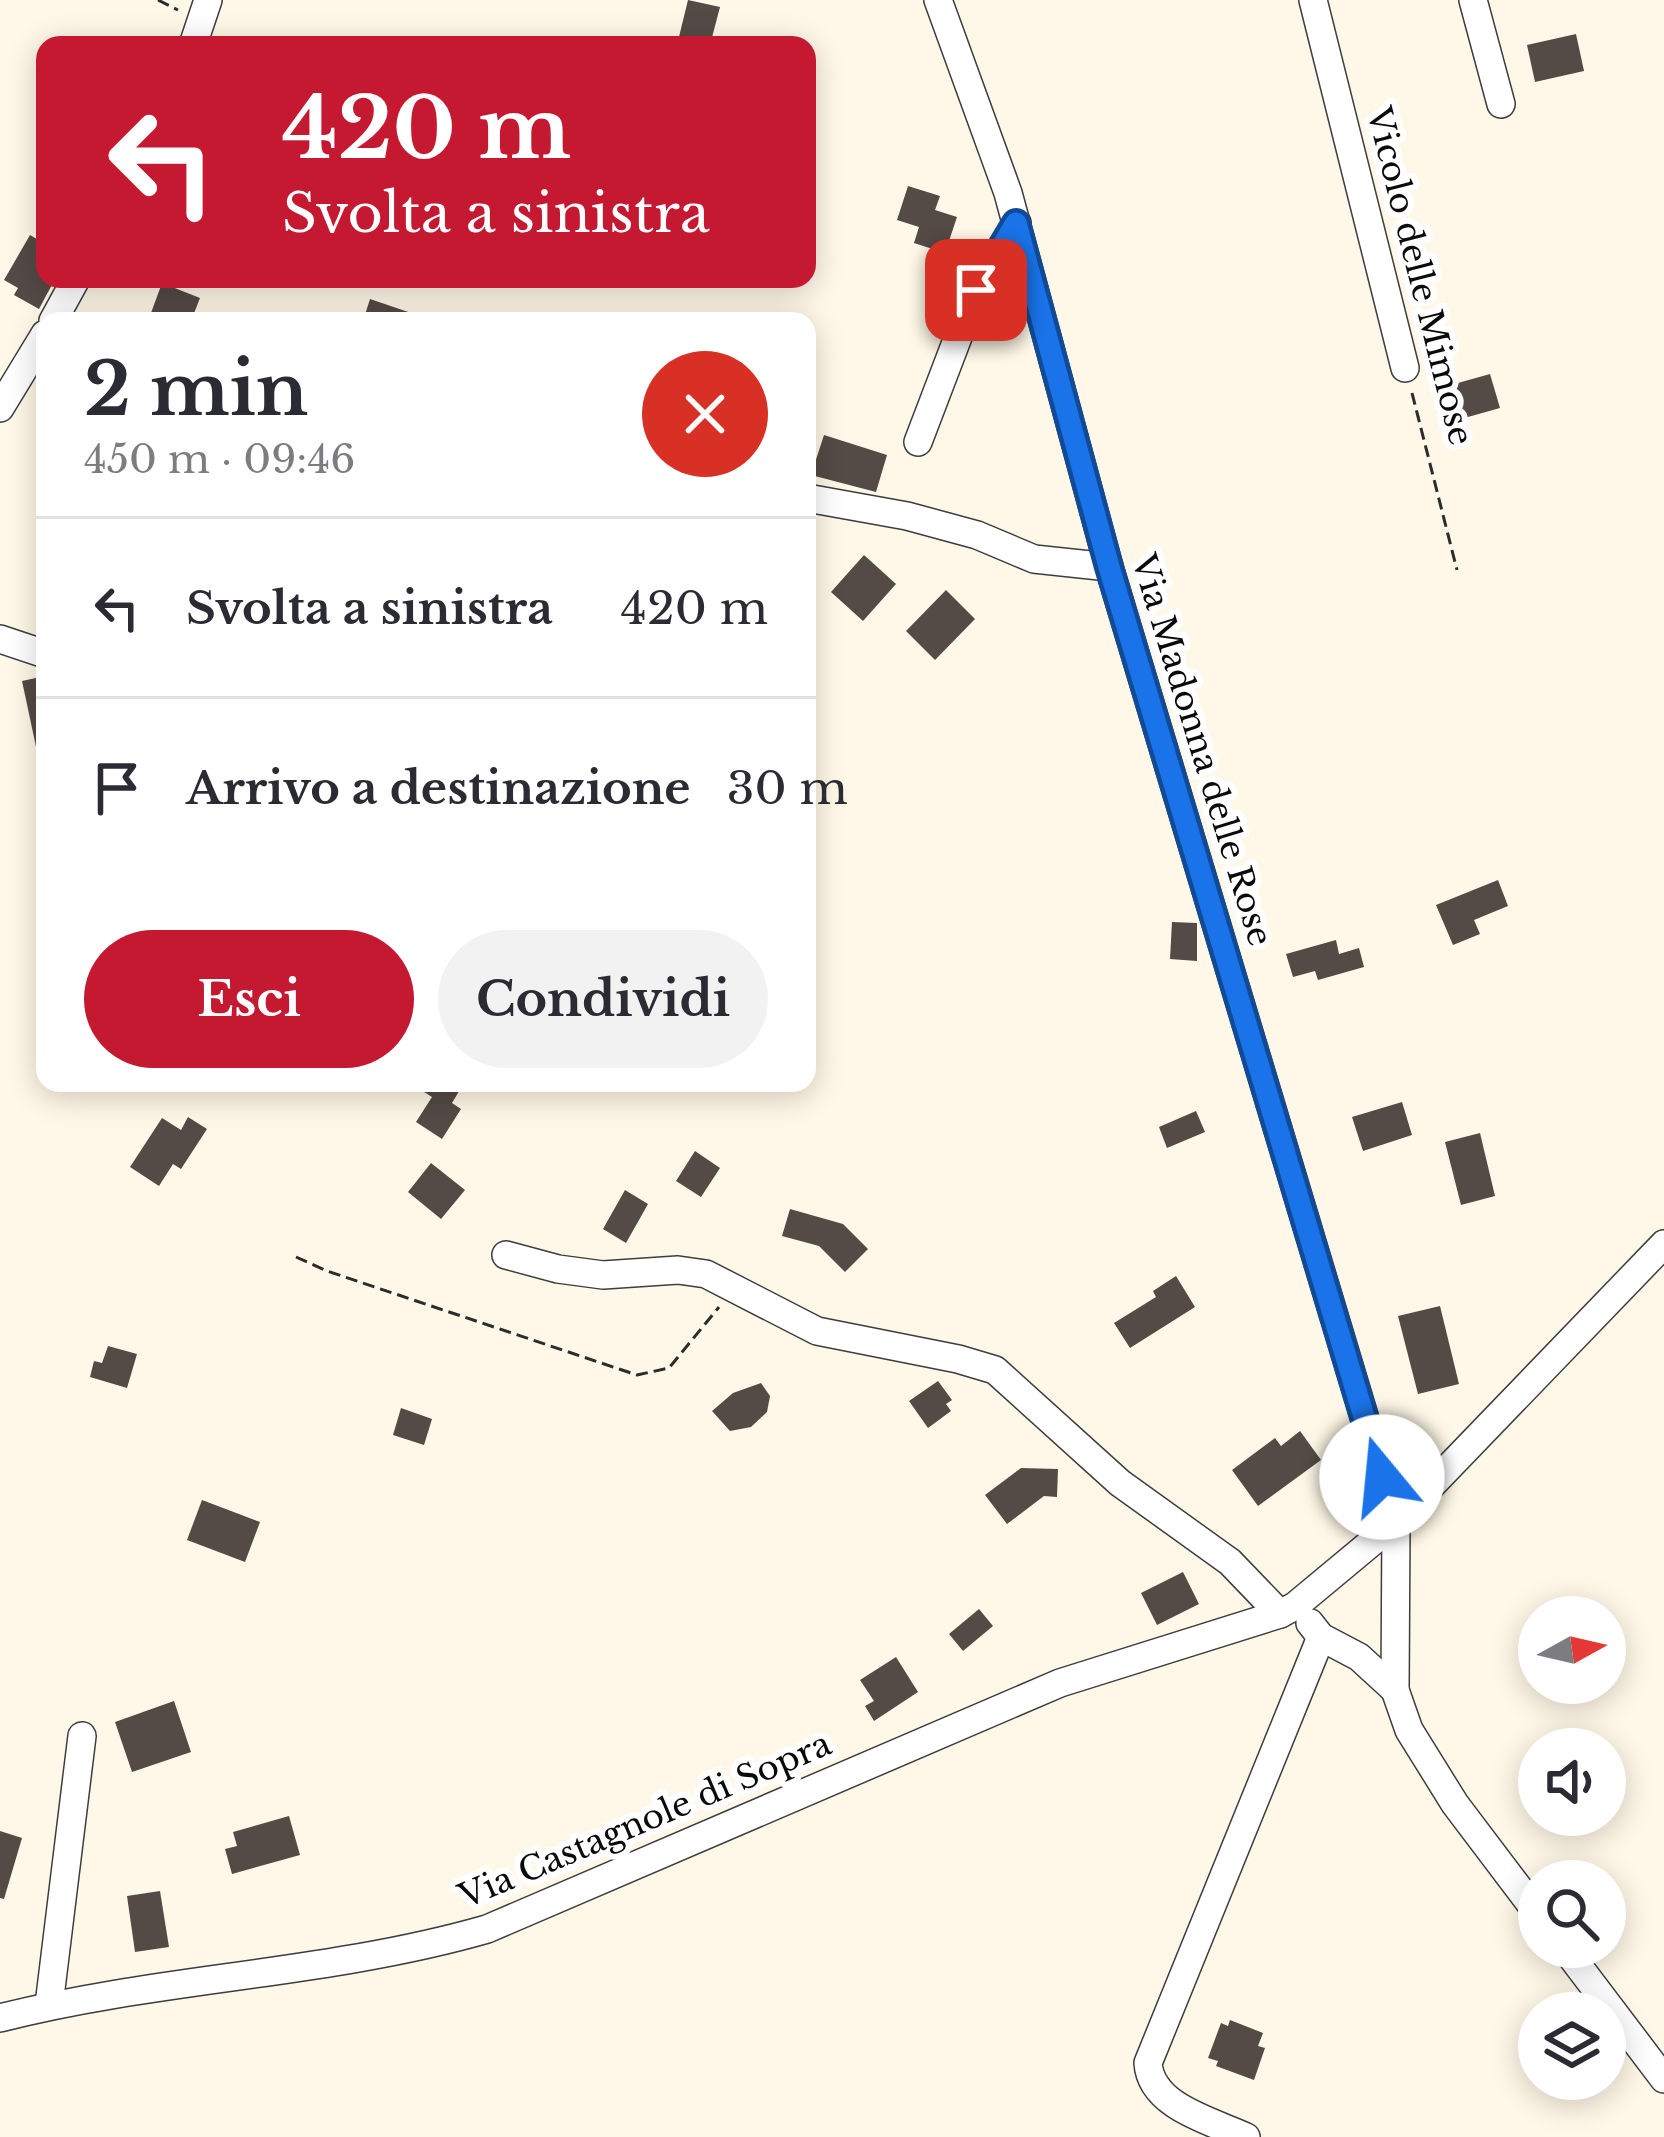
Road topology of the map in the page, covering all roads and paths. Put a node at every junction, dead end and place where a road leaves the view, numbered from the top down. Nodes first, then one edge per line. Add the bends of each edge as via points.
1 (208, 0) edge
2 (938, 0) edge
3 (1313, 0) edge
4 (1473, 0) edge
5 (196, 36) edge
6 (1501, 104) dead end
7 (1016, 223) junction
8 (36, 349) edge
9 (1405, 368) joint
10 (0, 408) edge
11 (918, 442) dead end
12 (816, 500) edge
13 (1109, 567) junction
14 (1457, 569) dead end
15 (0, 640) edge
16 (36, 651) edge
17 (1664, 1244) edge
18 (506, 1255) dead end
19 (296, 1257) dead end
20 (734, 1287) junction
21 (1396, 1522) junction
22 (1288, 1610) junction
23 (1321, 1637) junction
24 (1395, 1690) junction
25 (82, 1736) dead end
26 (1518, 1888) edge
27 (1580, 1968) edge
28 (50, 2005) junction
29 (0, 2018) edge
30 (1664, 2079) edge
31 (1246, 2137) edge

1 - 5 street
2 - 7 street, Via Madonna delle Rose
3 - 9 street, Vicolo delle Mimose
4 - 6 street
7 - 11 street via 976,290
7 - 13 street, Via Madonna delle Rose
8 - 10 street
9 - 14 path, Vicolo delle Mimose
12 - 13 street via 908,515 1034,560
13 - 21 street, Via Madonna delle Rose
15 - 16 street
17 - 21 street
18 - 20 street via 602,1275 678,1270
19 - 20 path via 637,1375 669,1368
20 - 22 street via 817,1331 995,1370 1120,1483
21 - 22 street
21 - 24 street, Via Madonna delle Rose
22 - 23 street
22 - 28 street, Via Castagnole di Sopra via 1060,1683 487,1929 329,1965
23 - 24 street
23 - 31 street via 1148,2063 1172,2102
24 - 26 street via 1408,1730 1454,1804
25 - 28 street
27 - 30 street
28 - 29 street, Via Castagnole di Sopra

